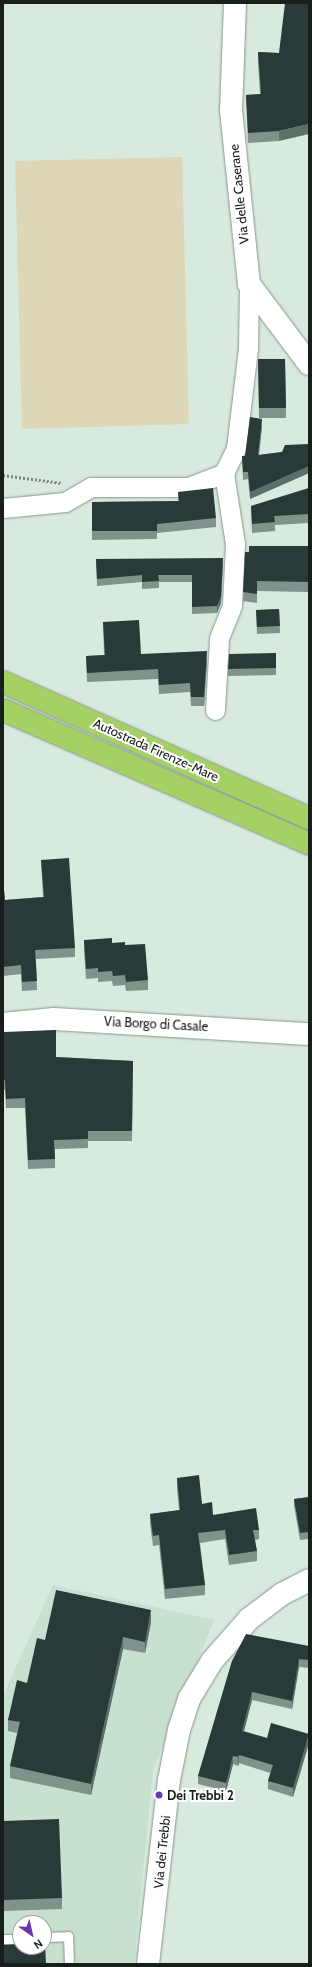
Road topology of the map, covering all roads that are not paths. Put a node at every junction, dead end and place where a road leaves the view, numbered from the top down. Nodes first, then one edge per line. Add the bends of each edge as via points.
1 (235, 3) edge
2 (248, 284) junction
3 (309, 364) edge
4 (224, 473) junction
5 (3, 508) edge
6 (3, 682) edge
7 (3, 710) edge
8 (215, 710) dead end
9 (309, 818) edge
10 (309, 844) edge
11 (3, 1024) edge
12 (309, 1034) edge
13 (309, 1580) edge
14 (52, 1937) edge
15 (69, 1964) edge
16 (148, 1964) edge

1 - 2 street, Via delle Caserane via 230,110
2 - 3 street
2 - 4 street via 248,349 236,448
4 - 5 street via 188,487 91,486 65,502
4 - 8 street via 234,544 232,605 218,638
6 - 9 highway, Autostrada Firenze-Mare
7 - 10 highway, Autostrada Firenze-Mare
11 - 12 street, Via Borgo di Casale via 54,1019
13 - 16 street, Via dei Trebbi via 282,1594 249,1619 212,1661 189,1699 179,1730 169,1780
14 - 15 lane via 68,1936

